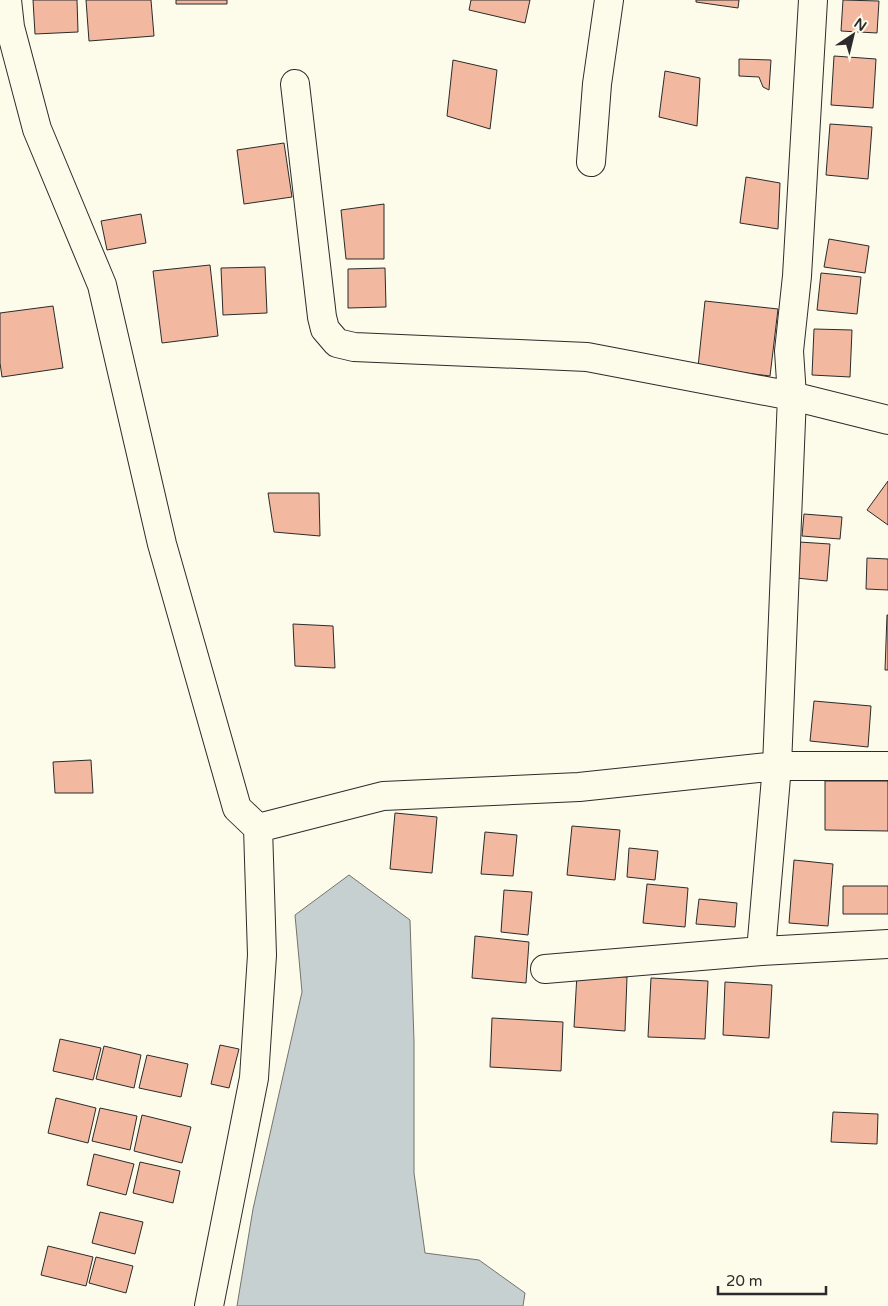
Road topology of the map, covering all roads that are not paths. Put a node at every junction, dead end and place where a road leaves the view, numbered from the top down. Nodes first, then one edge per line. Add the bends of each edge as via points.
1 (8, 0) edge
2 (609, 0) edge
3 (812, 0) edge
4 (295, 84) dead end
5 (591, 162) dead end
6 (792, 396) junction
7 (888, 420) edge
8 (777, 766) junction
9 (888, 766) edge
10 (258, 828) junction
11 (888, 944) edge
12 (761, 951) junction
13 (545, 969) dead end
14 (209, 1306) edge

1 - 10 street via 10,28 37,129 102,285 162,544 237,808
2 - 5 street via 597,84
3 - 6 street via 789,351
4 - 6 street via 322,317 325,329 337,343 587,357
6 - 7 street
6 - 8 street
8 - 9 street
8 - 10 street via 578,787 383,796
8 - 12 street
10 - 14 street via 262,955 254,1078
11 - 12 street
12 - 13 street

